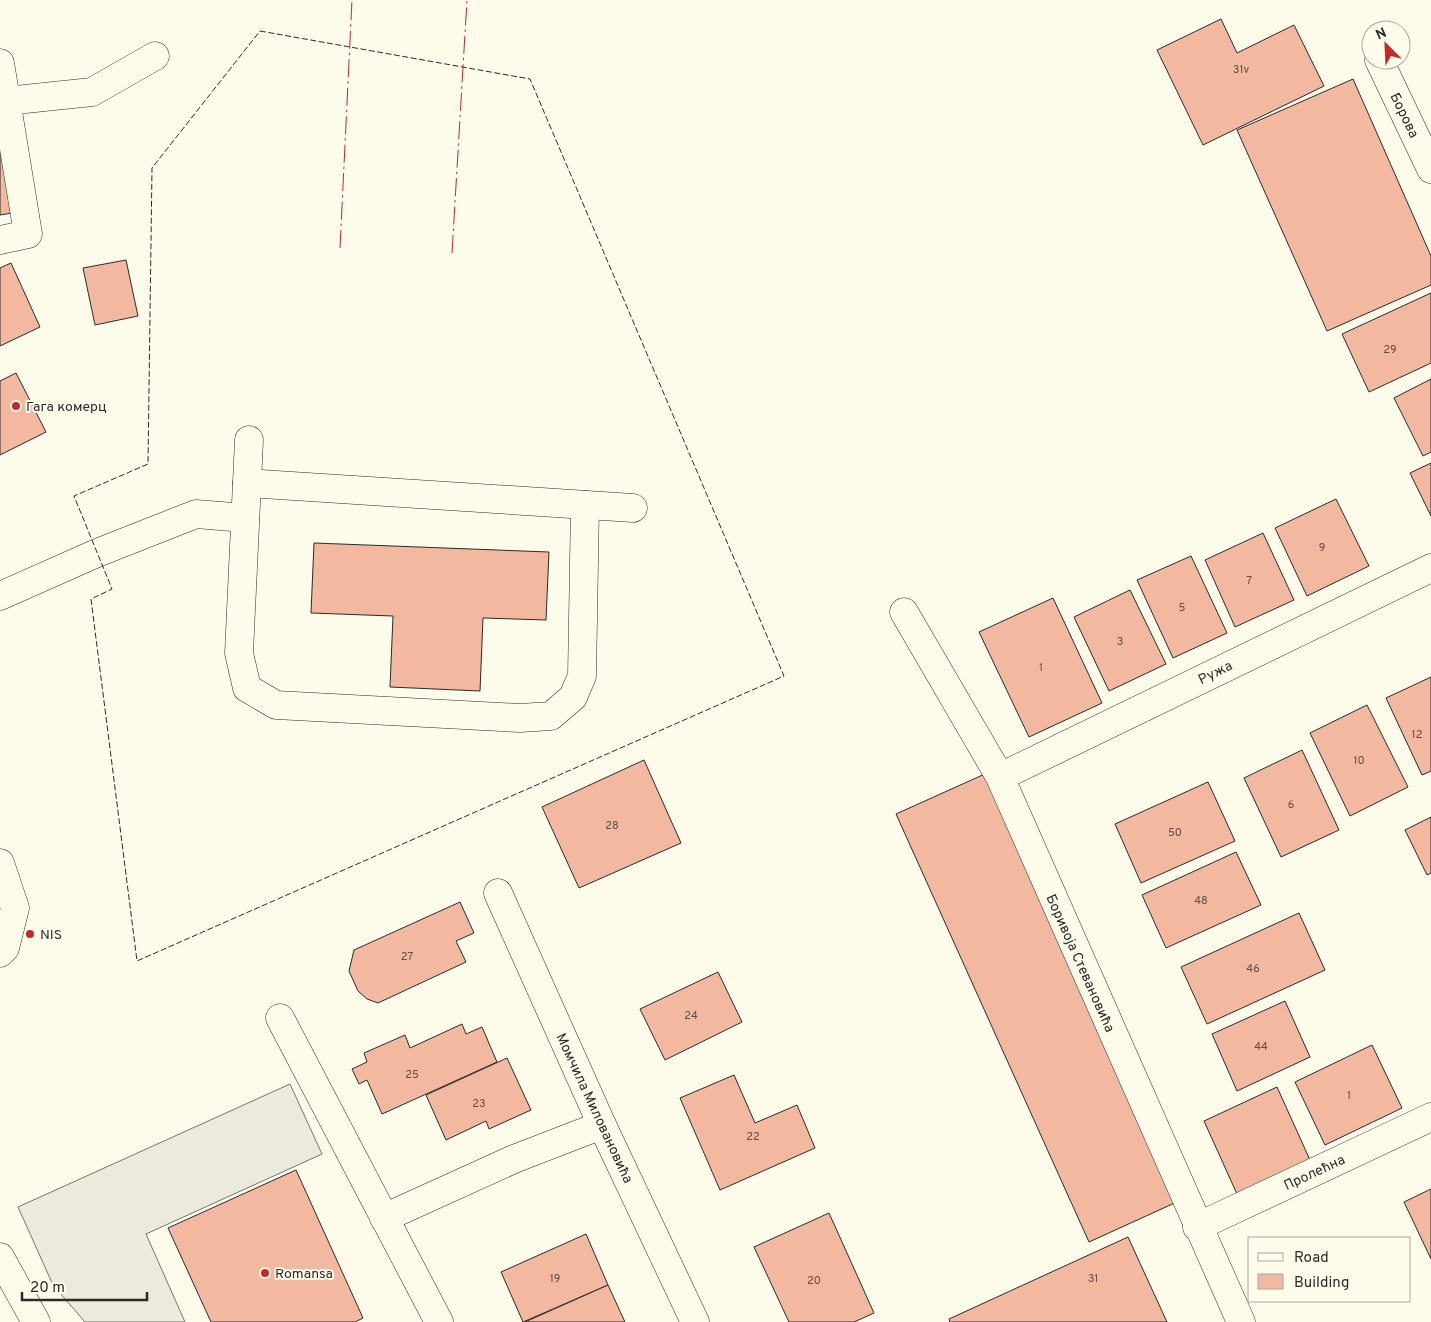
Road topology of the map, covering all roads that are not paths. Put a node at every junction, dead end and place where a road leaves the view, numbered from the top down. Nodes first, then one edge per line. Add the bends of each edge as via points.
1 (155, 56) dead end
2 (0, 62) edge
3 (1384, 70) edge
4 (6, 100) junction
5 (1431, 169) edge
6 (0, 240) edge
7 (249, 440) dead end
8 (247, 483) junction
9 (585, 505) junction
10 (633, 508) dead end
11 (245, 518) junction
12 (1431, 568) edge
13 (0, 596) edge
14 (904, 612) dead end
15 (1000, 777) junction
16 (0, 863) edge
17 (498, 893) dead end
18 (0, 953) edge
19 (280, 1018) dead end
20 (1431, 1117) edge
21 (602, 1125) junction
22 (384, 1218) junction
23 (1197, 1227) junction
24 (0, 1257) edge
25 (36, 1322) edge
26 (439, 1322) edge
27 (695, 1322) edge
28 (1241, 1322) edge

1 - 4 street via 92,92
2 - 4 street
3 - 5 street, Борова
4 - 6 street via 28,234
7 - 8 street
8 - 9 street
8 - 11 street
9 - 10 street
9 - 11 street via 582,676 573,697 551,716 520,718 276,705 247,688 239,653
11 - 13 street via 196,514
12 - 15 street, Ружа
14 - 15 street, Боривоја Стевановића
15 - 23 street, Боривоја Стевановића
16 - 18 street via 16,908 5,948
17 - 21 street, Момчила Миловановића
19 - 22 street
20 - 23 street, Пролећна
21 - 22 street via 514,1159
21 - 27 street, Момчила Миловановића
22 - 26 street
23 - 28 street, Боривоја Стевановића
24 - 25 street

